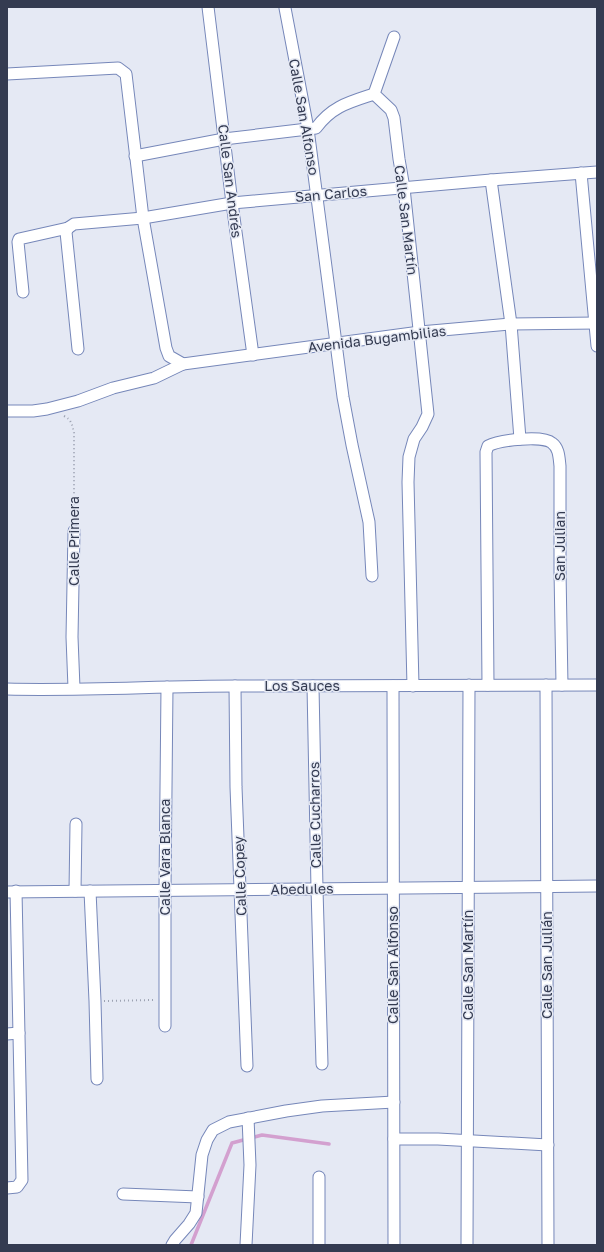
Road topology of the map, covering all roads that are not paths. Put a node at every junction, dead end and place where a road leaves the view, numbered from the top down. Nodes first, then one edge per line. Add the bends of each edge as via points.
1 (208, 7) edge
2 (285, 8) dead end
3 (394, 37) dead end
4 (7, 74) edge
5 (374, 94) junction
6 (308, 129) junction
7 (224, 139) junction
8 (135, 156) junction
9 (597, 172) edge
10 (581, 174) junction
11 (491, 180) junction
12 (404, 188) junction
13 (317, 196) junction
14 (232, 203) junction
15 (143, 218) junction
16 (68, 228) junction
17 (23, 292) dead end
18 (596, 323) edge
19 (512, 324) junction
20 (420, 332) junction
21 (336, 344) junction
22 (597, 346) edge
23 (78, 349) dead end
24 (253, 355) junction
25 (183, 364) junction
26 (7, 411) edge
27 (520, 439) junction
28 (74, 531) road end
29 (372, 576) dead end
30 (469, 685) junction
31 (488, 685) junction
32 (546, 685) junction
33 (562, 685) junction
34 (597, 685) edge
35 (236, 686) junction
36 (313, 686) junction
37 (393, 686) junction
38 (413, 686) junction
39 (167, 687) junction
40 (74, 688) junction
41 (7, 689) edge
42 (76, 824) dead end
43 (547, 886) junction
44 (597, 886) edge
45 (469, 887) junction
46 (317, 888) junction
47 (393, 888) junction
48 (240, 889) junction
49 (165, 890) junction
50 (12, 891) edge
51 (75, 891) junction
52 (90, 891) junction
53 (13, 964) edge
54 (166, 1026) dead end
55 (19, 1033) junction
56 (7, 1034) edge
57 (322, 1064) dead end
58 (247, 1066) dead end
59 (97, 1079) dead end
60 (394, 1102) junction
61 (248, 1118) junction
62 (394, 1139) junction
63 (468, 1141) junction
64 (548, 1145) junction
65 (320, 1177) dead end
66 (7, 1188) edge
67 (123, 1194) dead end
68 (198, 1197) junction
69 (172, 1245) edge
70 (246, 1245) edge
71 (319, 1245) edge
72 (394, 1245) edge
73 (468, 1245) edge
74 (548, 1245) edge

1 - 7 street, Calle San Andrés
2 - 6 street, Calle San Alfonso
3 - 5 street
4 - 8 street via 118,68 126,74
5 - 6 street via 345,104 322,120 316,128
5 - 12 street, Calle San Martín via 392,110
6 - 7 street
6 - 13 street, Calle San Alfonso
7 - 8 street
7 - 14 street, Calle San Andrés
8 - 15 street
9 - 10 street, San Carlos
10 - 11 street, San Carlos
10 - 18 street
11 - 12 street, San Carlos
11 - 19 street
12 - 13 street, San Carlos
12 - 20 street, Calle San Martín
13 - 14 street, San Carlos
13 - 21 street, Calle San Alfonso
14 - 15 street, San Carlos
14 - 24 street, Calle San Andrés
15 - 16 street, San Carlos via 74,224
15 - 25 street via 166,348 169,356
16 - 17 street, San Carlos via 19,239
16 - 23 street via 66,232
18 - 19 street, Avenida Bugambilias
18 - 22 street
19 - 20 street, Avenida Bugambilias
19 - 27 street
20 - 21 street, Avenida Bugambilias
20 - 38 street, Calle San Martín via 428,414 414,439 409,457
21 - 24 street, Avenida Bugambilias
21 - 29 street, Calle San Alfonso via 343,397 369,522
24 - 25 street, Avenida Bugambilias
25 - 26 street, Avenida Bugambilias via 154,378 113,388 78,401 33,411
27 - 31 street, San Julian via 493,443 488,446 486,452
27 - 33 street, San Julian via 552,442 558,450
28 - 40 street, Calle Primera
30 - 31 street, Los Sauces
30 - 38 street, Los Sauces
30 - 45 street, Calle San Martín
31 - 32 street, Los Sauces
32 - 33 street, Los Sauces
32 - 43 street, Calle San Julián
33 - 34 street, Los Sauces
35 - 36 street, Los Sauces
35 - 39 street, Los Sauces
35 - 48 street, Calle Copey
36 - 37 street, Los Sauces
36 - 46 street, Calle Cucharros
37 - 38 street, Los Sauces
37 - 47 street, Calle San Alfonso
39 - 40 street, Los Sauces
39 - 49 street, Calle Vara Blanca
40 - 41 street, Los Sauces
42 - 51 street
43 - 44 street, Abedules
43 - 45 street, Abedules
43 - 64 street, Calle San Julián
45 - 47 street, Abedules
45 - 63 street, Calle San Martín
46 - 47 street, Abedules
46 - 48 street, Abedules
46 - 57 street, Calle Cucharros
47 - 60 street, Calle San Alfonso
48 - 49 street, Abedules
48 - 58 street, Calle Copey
49 - 52 street, Abedules
49 - 54 street, Calle Vara Blanca
50 - 51 street, Abedules
50 - 53 street
51 - 52 street, Abedules
52 - 59 street
53 - 55 street
55 - 56 street
55 - 66 street via 22,1180 17,1187
60 - 61 street via 322,1106
60 - 62 street, Calle San Alfonso
61 - 68 street via 229,1122 214,1130 207,1140 202,1155
61 - 70 street via 250,1165
62 - 63 street
62 - 72 street, Calle San Alfonso
63 - 64 street
63 - 73 street, Calle San Martín
64 - 74 street, Calle San Julián
65 - 71 street
67 - 68 street
68 - 69 street via 196,1212

